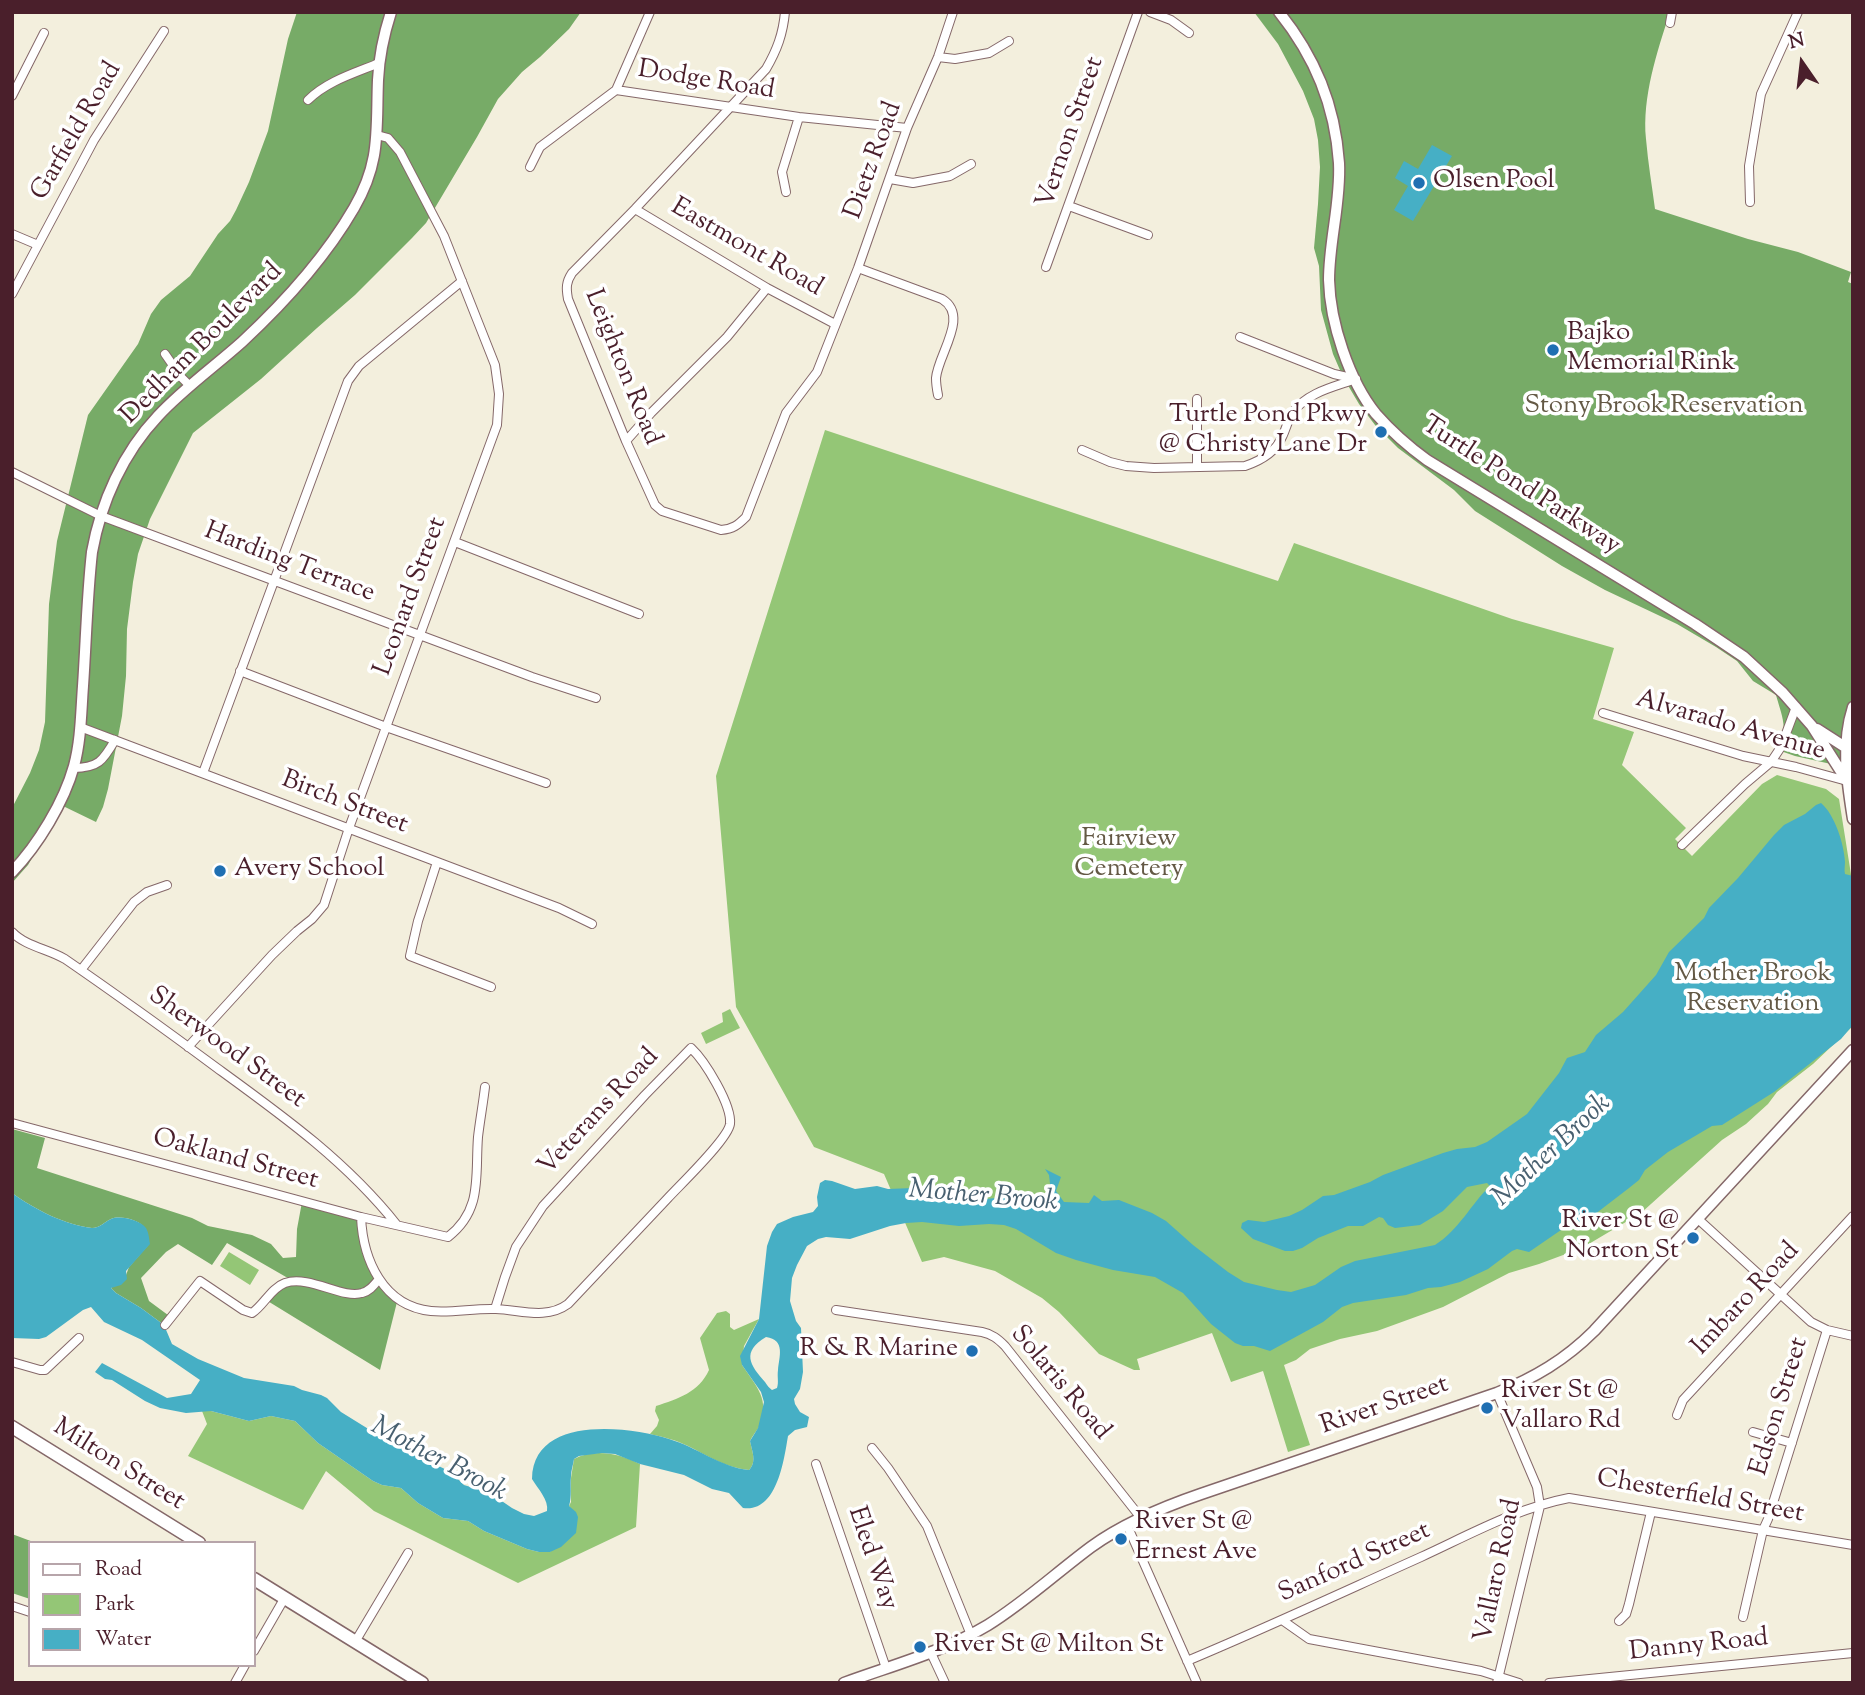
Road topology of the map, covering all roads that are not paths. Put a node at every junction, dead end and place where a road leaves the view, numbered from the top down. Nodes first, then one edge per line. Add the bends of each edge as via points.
1 (391, 12) edge
2 (650, 12) edge
3 (785, 12) edge
4 (953, 12) edge
5 (1138, 12) edge
6 (1150, 12) edge
7 (1279, 12) edge
8 (1672, 12) edge
9 (1798, 12) edge
10 (1670, 23) dead end
11 (164, 31) dead end
12 (44, 33) dead end
13 (1189, 33) dead end
14 (1009, 41) dead end
15 (938, 57) junction
16 (379, 63) junction
17 (616, 90) junction
18 (12, 96) edge
19 (308, 100) dead end
20 (731, 107) junction
21 (799, 117) junction
22 (907, 128) junction
23 (377, 135) junction
24 (971, 164) dead end
25 (530, 167) dead end
26 (890, 179) junction
27 (786, 192) dead end
28 (1750, 202) dead end
29 (1069, 206) junction
30 (635, 209) junction
31 (12, 234) edge
32 (1149, 235) dead end
33 (38, 245) junction
34 (1046, 267) dead end
35 (858, 268) junction
36 (462, 281) junction
37 (767, 288) junction
38 (12, 294) edge
39 (835, 324) junction
40 (1240, 337) dead end
41 (165, 354) dead end
42 (1356, 379) junction
43 (190, 386) junction
44 (938, 395) dead end
45 (1197, 399) dead end
46 (626, 441) junction
47 (1082, 450) dead end
48 (1197, 467) junction
49 (12, 472) edge
50 (101, 516) junction
51 (455, 542) junction
52 (274, 581) junction
53 (639, 614) dead end
54 (419, 636) junction
55 (240, 671) junction
56 (596, 698) dead end
57 (1796, 707) junction
58 (1853, 707) edge
59 (1603, 713) dead end
60 (1812, 726) junction
61 (80, 727) junction
62 (386, 727) junction
63 (115, 740) junction
64 (1845, 747) junction
65 (1771, 762) junction
66 (73, 768) junction
67 (203, 773) junction
68 (1847, 781) junction
69 (546, 783) dead end
70 (1853, 819) edge
71 (349, 828) junction
72 (1682, 845) dead end
73 (438, 862) junction
74 (12, 872) edge
75 (167, 885) dead end
76 (592, 924) dead end
77 (12, 932) edge
78 (81, 970) junction
79 (491, 987) dead end
80 (188, 1047) junction
81 (1853, 1050) edge
82 (485, 1087) dead end
83 (12, 1123) edge
84 (1853, 1216) edge
85 (361, 1217) junction
86 (1698, 1219) junction
87 (397, 1225) junction
88 (379, 1279) junction
89 (1780, 1295) junction
90 (495, 1309) junction
91 (836, 1310) dead end
92 (165, 1325) dead end
93 (1827, 1330) junction
94 (1853, 1336) edge
95 (79, 1338) dead end
96 (12, 1362) edge
97 (1497, 1393) junction
98 (1676, 1415) dead end
99 (12, 1427) edge
100 (1753, 1432) dead end
101 (1792, 1443) junction
102 (872, 1448) dead end
103 (816, 1464) dead end
104 (1540, 1506) junction
105 (1651, 1512) junction
106 (1141, 1518) junction
107 (1127, 1525) junction
108 (1763, 1530) junction
109 (196, 1541) edge
110 (1853, 1545) edge
111 (408, 1553) dead end
112 (256, 1580) edge
113 (284, 1599) junction
114 (1743, 1617) dead end
115 (1282, 1620) junction
116 (1619, 1621) dead end
117 (971, 1635) junction
118 (355, 1642) junction
119 (256, 1648) edge
120 (931, 1653) junction
121 (1853, 1653) edge
122 (1187, 1661) junction
123 (244, 1667) edge
124 (886, 1668) junction
125 (1498, 1680) edge
126 (235, 1683) edge
127 (422, 1683) edge
128 (844, 1683) edge
129 (946, 1683) edge
130 (1197, 1683) edge
131 (1519, 1683) edge
132 (1549, 1683) edge

1 - 16 main road, Dedham Boulevard
2 - 17 street
3 - 20 street, Leighton Road via 777,51
4 - 15 street, Dietz Road
5 - 29 street, Vernon Street
6 - 13 street
7 - 42 main road, Turtle Pond Parkway via 1309,54 1334,122 1339,164 1329,280 1337,335
8 - 10 street
9 - 28 street via 1761,94 1749,166
11 - 33 street, Garfield Road via 94,140
12 - 18 street
14 - 15 street via 989,53
15 - 22 street, Dietz Road
16 - 19 street via 318,90
16 - 23 main road, Dedham Boulevard
17 - 20 street, Dodge Road
17 - 25 street, Dodge Road via 540,147
20 - 21 street, Dodge Road
20 - 30 street, Leighton Road
21 - 22 street, Dodge Road
21 - 27 street via 782,172
22 - 26 street, Dietz Road
23 - 36 street, Leonard Street via 394,143 409,167
23 - 43 main road, Dedham Boulevard via 363,191 327,248 277,308
24 - 26 street via 950,176 914,183
26 - 35 street, Dietz Road
29 - 32 street
29 - 34 street, Vernon Street
30 - 37 street, Eastmont Road
30 - 46 street, Leighton Road via 572,273 566,288
31 - 33 street
33 - 38 street, Garfield Road
35 - 39 street, Dietz Road
35 - 44 street via 942,299 953,308 954,320 936,377
36 - 51 street, Leonard Street via 495,365 499,409 493,439
36 - 52 street via 352,373
37 - 39 street, Eastmont Road
37 - 46 street via 727,337
39 - 46 street, Leighton Road via 817,372 786,413 746,517 731,529 662,511 650,496
40 - 42 street
41 - 43 street
42 - 48 street via 1302,403 1292,412 1276,448 1258,461 1245,466
42 - 57 main road, Turtle Pond Parkway via 1375,412 1416,452 1713,636 1757,668
43 - 50 main road, Dedham Boulevard via 131,450
45 - 48 street
47 - 48 street via 1126,466
49 - 50 street, Harding Terrace
50 - 52 street, Harding Terrace
50 - 61 main road, Dedham Boulevard via 90,564
51 - 53 street
51 - 54 street, Leonard Street
52 - 54 street, Harding Terrace
52 - 55 street
54 - 56 street, Harding Terrace
54 - 62 street, Leonard Street
55 - 62 street
55 - 67 street
57 - 60 main road, Turtle Pond Parkway
57 - 65 street
58 - 64 main road
59 - 65 street, Alvarado Avenue
60 - 64 main road, Turtle Pond Parkway
60 - 68 main road, Turtle Pond Parkway
61 - 63 street, Birch Street
61 - 66 main road, Dedham Boulevard
62 - 69 street
62 - 71 street, Leonard Street
63 - 66 street via 100,763
63 - 67 street, Birch Street
64 - 68 main road
65 - 68 street, Alvarado Avenue
65 - 72 street
66 - 74 main road, Dedham Boulevard via 41,834
67 - 71 street, Birch Street
68 - 70 main road
71 - 73 street, Birch Street
71 - 80 street, Leonard Street via 319,912 272,955
73 - 76 street, Birch Street
73 - 79 street via 410,956
75 - 78 street via 147,891 134,902
77 - 78 street, Sherwood Street
78 - 80 street, Sherwood Street
80 - 87 street, Sherwood Street via 335,1158
81 - 86 main road, River Street
82 - 87 street, Oakland Street via 474,1199 466,1218 448,1237
83 - 85 street, Oakland Street
84 - 89 street, Imbaro Road
85 - 87 street, Oakland Street
85 - 88 street, Veterans Road via 365,1252
86 - 89 street
86 - 97 main road, River Street via 1574,1351
88 - 90 street, Veterans Road via 398,1298 418,1308
88 - 92 street via 359,1294 302,1281 286,1283 252,1313 200,1281
89 - 93 street
89 - 98 street, Imbaro Road via 1683,1400
90 - 90 street, Veterans Road via 541,1314 568,1304 725,1135 730,1119 727,1110 710,1071 691,1048 534,1217 516,1247
91 - 106 street, Solaris Road via 982,1332 998,1339
93 - 94 street
93 - 101 street, Edson Street
95 - 96 street via 46,1370
97 - 104 street, Vallaro Road via 1537,1487
97 - 106 main road, River Street via 1193,1496
99 - 109 main road, Milton Street
100 - 101 street
101 - 108 street, Edson Street
102 - 117 street via 923,1518
103 - 124 street, Eled Way
104 - 105 street, Chesterfield Street via 1569,1498
104 - 115 street, Sanford Street
104 - 125 street, Vallaro Road
105 - 108 street, Chesterfield Street
105 - 116 street via 1629,1604
106 - 107 main road, River Street
107 - 117 main road, River Street
107 - 122 street
108 - 110 street, Chesterfield Street
108 - 114 street, Edson Street
111 - 118 street
112 - 113 main road
113 - 118 main road
113 - 119 street
115 - 122 street, Sanford Street
115 - 125 street via 1309,1639 1481,1671
117 - 120 main road, River Street
118 - 127 main road
120 - 124 main road, River Street
120 - 129 street
121 - 132 street, Danny Road
122 - 130 street
123 - 126 street
124 - 128 main road, River Street
125 - 131 street

